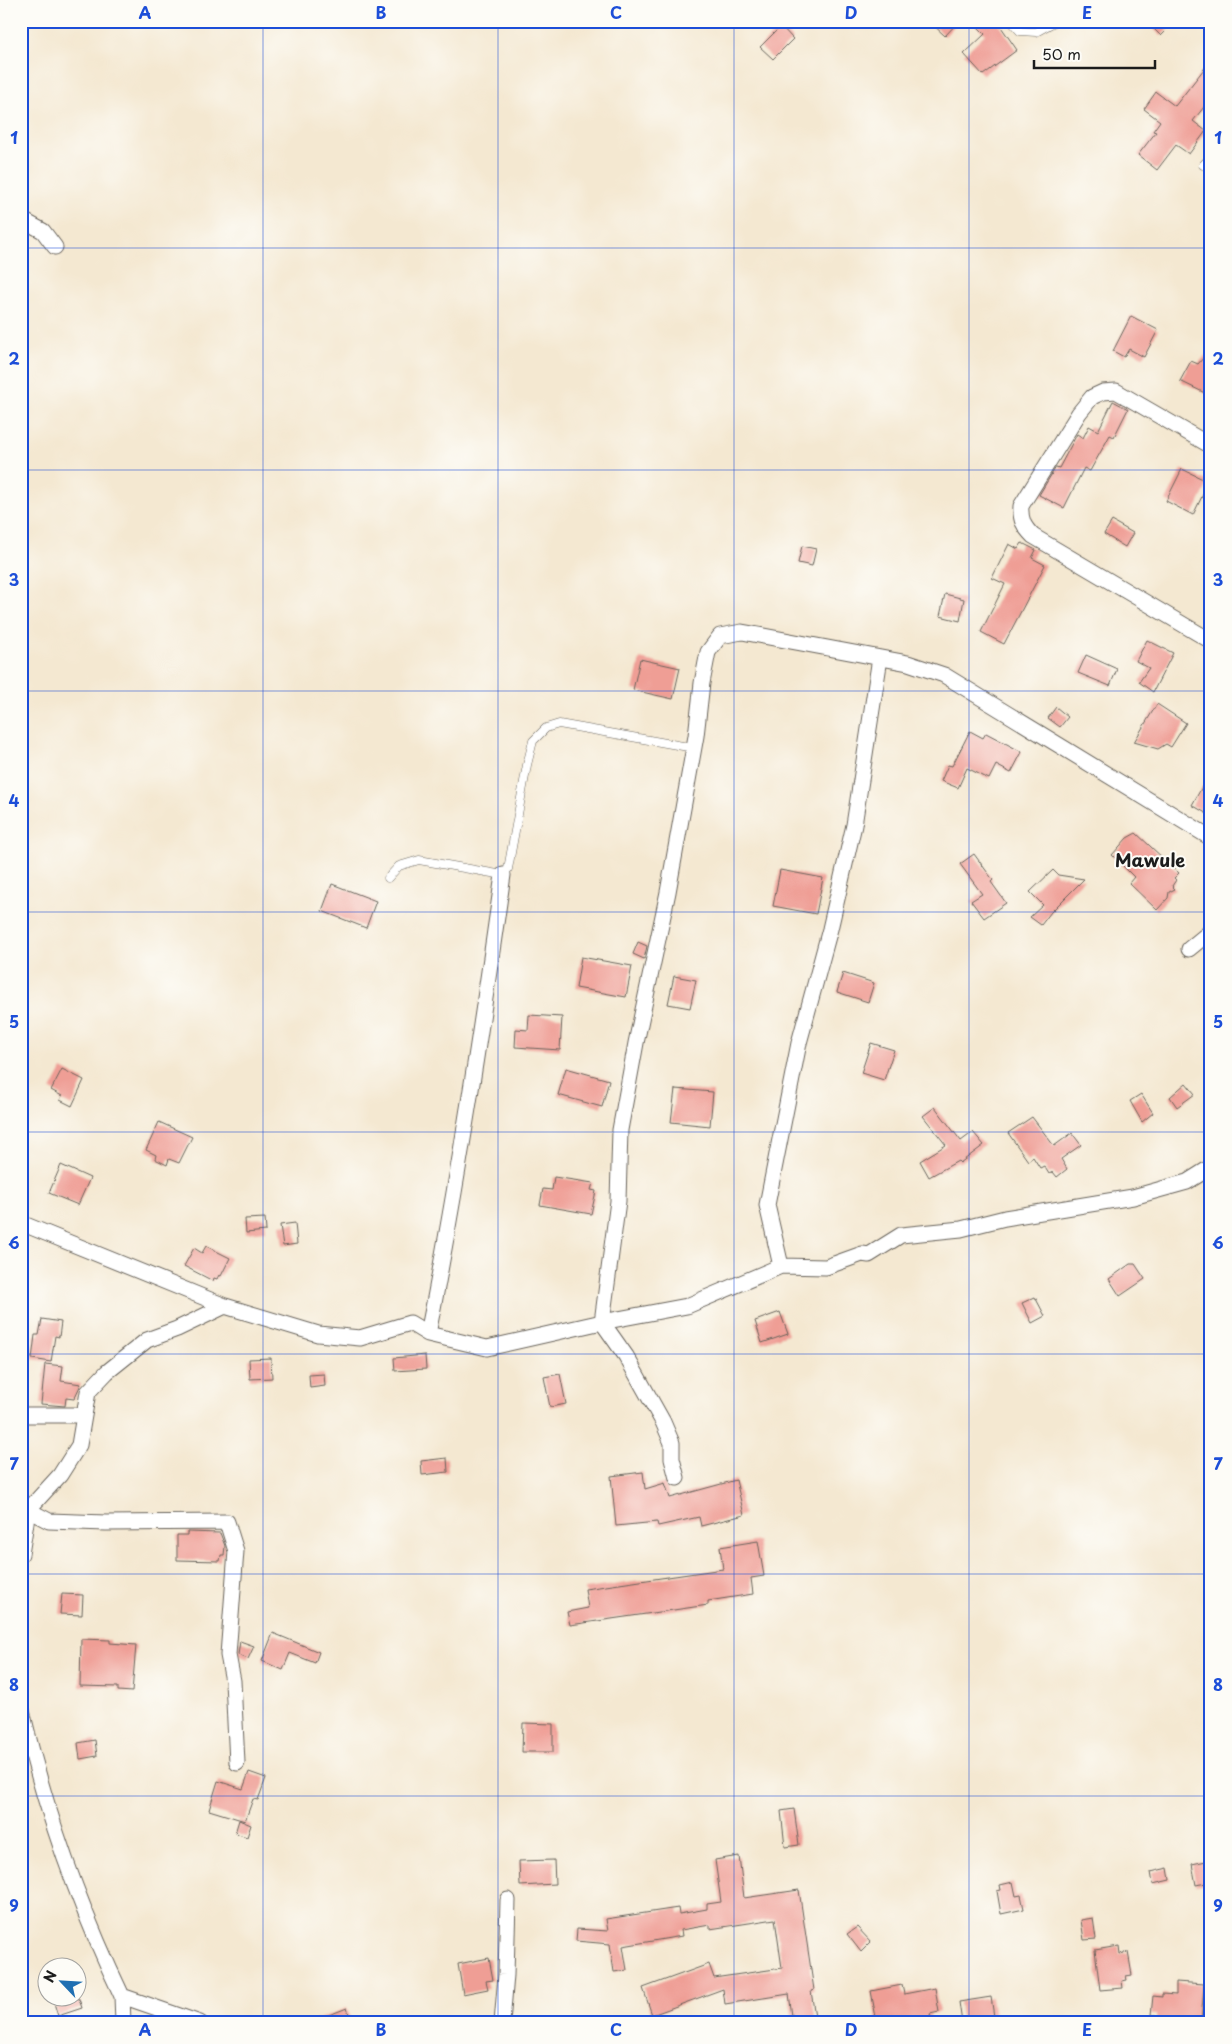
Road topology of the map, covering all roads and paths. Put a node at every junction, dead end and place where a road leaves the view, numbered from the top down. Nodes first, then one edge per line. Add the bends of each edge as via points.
1 (1011, 21) edge
2 (1056, 21) edge
3 (1211, 157) edge
4 (1203, 165) dead end
5 (21, 219) edge
6 (55, 247) dead end
7 (1211, 446) edge
8 (1211, 641) edge
9 (880, 658) junction
10 (694, 748) junction
11 (1211, 838) edge
12 (503, 875) junction
13 (388, 878) dead end
14 (1211, 931) edge
15 (1189, 948) dead end
16 (1211, 1167) edge
17 (21, 1223) edge
18 (780, 1266) junction
19 (225, 1306) junction
20 (602, 1322) junction
21 (428, 1334) junction
22 (21, 1415) edge
23 (83, 1416) junction
24 (677, 1478) dead end
25 (28, 1510) junction
26 (21, 1554) edge
27 (21, 1707) edge
28 (237, 1763) dead end
29 (508, 1900) dead end
30 (122, 1996) junction
31 (123, 2023) edge
32 (200, 2023) edge
33 (502, 2023) edge

1 - 2 lane via 1020,31 1036,32
3 - 4 lane
5 - 6 street via 42,231
7 - 8 street via 1116,390 1102,392 1092,397 1079,413 1021,506 1020,516 1033,536
9 - 10 street via 742,632 720,636 708,652
9 - 11 street via 944,675
9 - 18 street via 854,825 799,1043 767,1205
10 - 12 lane via 559,724 546,728 533,741 508,869
10 - 20 street via 620,1130 618,1201
12 - 13 lane via 419,860 399,866
12 - 21 street via 448,1234
14 - 15 street
16 - 18 street via 1187,1182 1133,1197 1005,1218 961,1229 901,1235 869,1255 862,1254 826,1267
17 - 19 street
18 - 20 street via 687,1306
19 - 21 street via 318,1334 360,1338 410,1323
19 - 23 street via 147,1340 88,1392
20 - 21 street via 487,1348
20 - 24 street via 626,1356 663,1422 672,1443
22 - 23 street
23 - 25 street via 80,1444 60,1475
25 - 26 street
25 - 28 street via 49,1521 227,1522 236,1551 228,1654 233,1681
27 - 30 street via 35,1766 64,1857 100,1950
29 - 33 street
30 - 31 street
30 - 32 street

